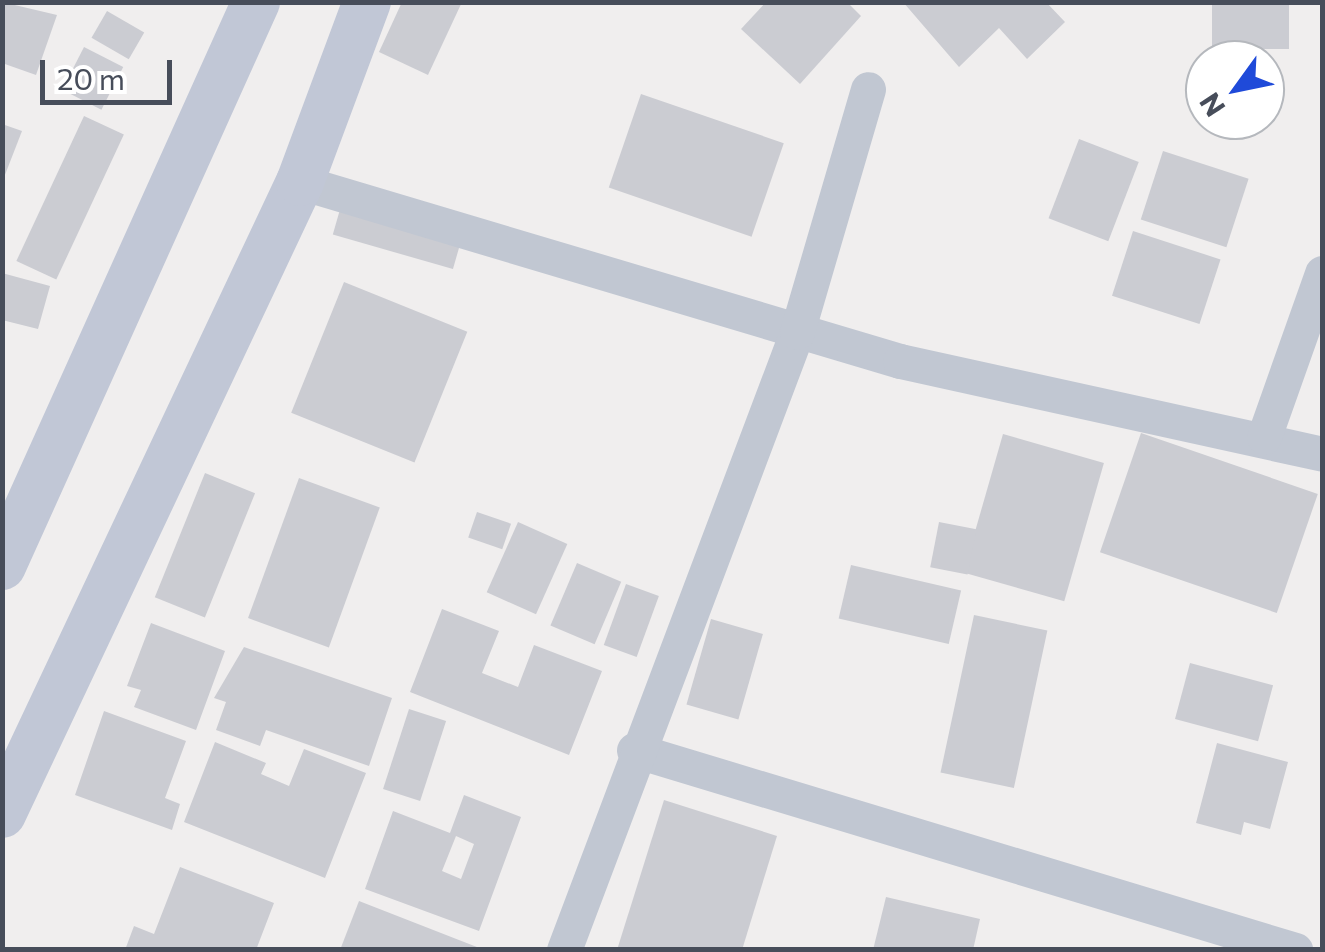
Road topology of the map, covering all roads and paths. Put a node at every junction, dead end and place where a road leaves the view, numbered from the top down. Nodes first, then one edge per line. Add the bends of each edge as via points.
1 (256, 2) edge
2 (367, 2) edge
3 (868, 89) dead end
4 (300, 182) junction
5 (1322, 273) edge
6 (797, 332) junction
7 (1264, 437) junction
8 (1322, 454) edge
9 (2, 566) edge
10 (634, 750) junction
11 (2, 814) edge
12 (564, 950) edge
13 (1295, 950) edge

1 - 9 main road
2 - 4 main road
3 - 6 street
4 - 6 street
4 - 11 main road
5 - 7 street
6 - 7 street
6 - 10 street
7 - 8 street
10 - 12 street
10 - 13 street

